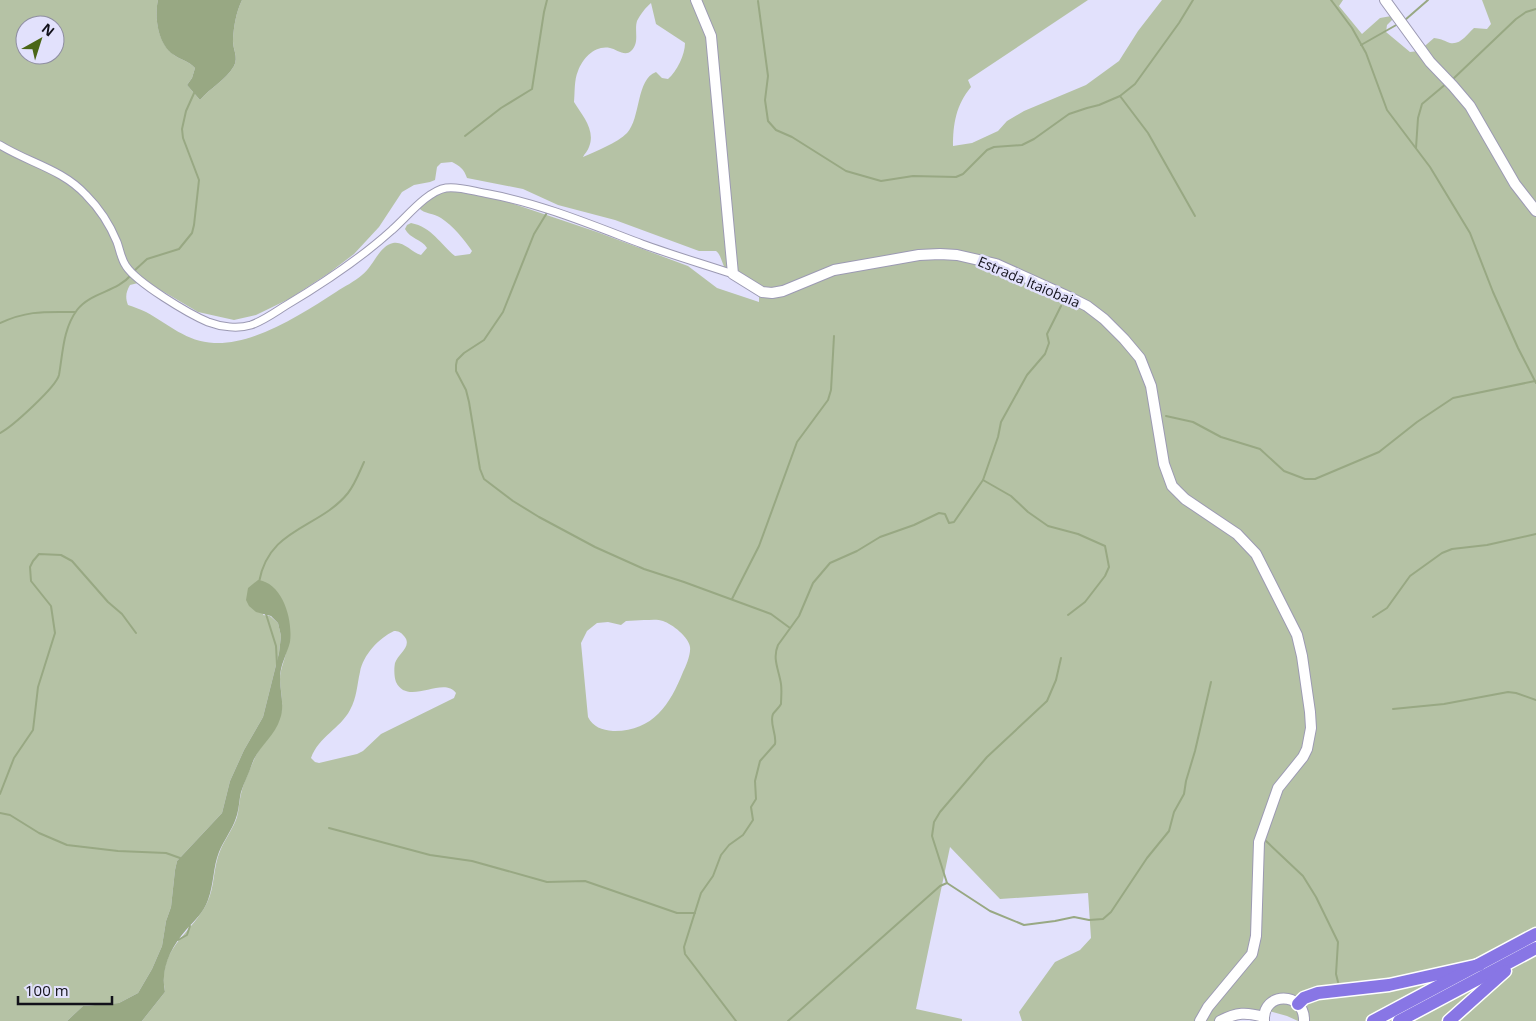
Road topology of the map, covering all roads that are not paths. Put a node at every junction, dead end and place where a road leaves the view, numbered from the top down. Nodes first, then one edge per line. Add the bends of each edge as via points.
1 (696, 0) edge
2 (1385, 0) edge
3 (0, 145) edge
4 (1536, 211) edge
5 (733, 274) junction
6 (1536, 934) edge
7 (1536, 949) edge
8 (1479, 965) junction
9 (1298, 1004) junction
10 (1264, 1019) edge
11 (1200, 1021) edge
12 (1220, 1021) edge
13 (1304, 1021) edge
14 (1373, 1021) edge
15 (1399, 1021) edge
16 (1449, 1021) edge

1 - 5 street via 711,36
2 - 4 street via 1421,50 1470,106 1515,184
3 - 5 street via 64,176 85,194 108,225 123,261 135,276 195,316 226,326 248,326 259,322 301,297 380,241 425,199 446,188 500,196 553,210
5 - 11 street, Estrada Itaiobaia via 762,292 772,293 854,266 919,255 970,257 996,264 1086,306 1104,319 1140,358 1151,386 1167,476 1185,500 1237,534 1256,554 1298,635 1310,712 1307,749 1278,788 1259,842 1255,945 1247,961
6 - 8 highway
7 - 15 highway
7 - 16 highway via 1495,979
8 - 9 highway via 1389,986 1318,993
8 - 14 highway
9 - 10 street via 1286,998 1274,1000 1266,1009
9 - 13 street
10 - 12 street via 1248,1013

